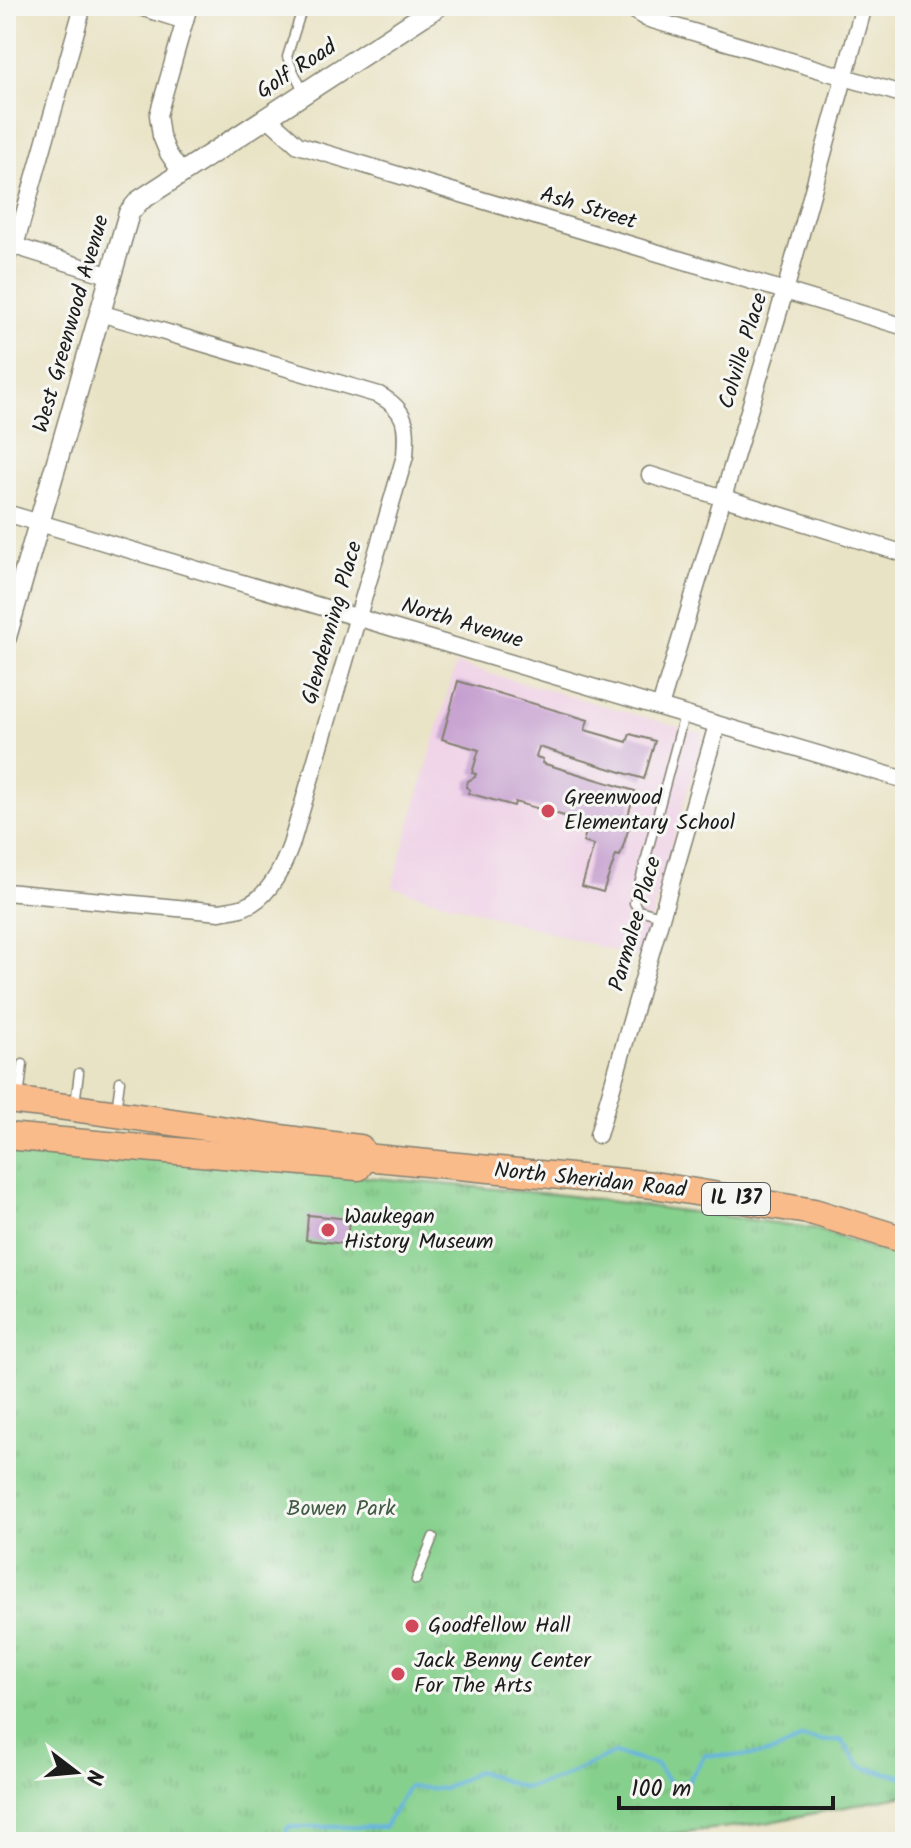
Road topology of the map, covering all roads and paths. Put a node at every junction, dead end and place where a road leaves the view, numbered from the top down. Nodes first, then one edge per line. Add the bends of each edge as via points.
1 (83, 6) edge
2 (137, 6) edge
3 (284, 6) edge
4 (438, 6) edge
5 (628, 6) edge
6 (864, 6) edge
7 (302, 9) edge
8 (187, 13) edge
9 (843, 76) junction
10 (304, 94) junction
11 (905, 95) edge
12 (268, 118) junction
13 (182, 174) junction
14 (10, 245) edge
15 (6, 275) edge
16 (111, 276) junction
17 (785, 291) junction
18 (100, 313) junction
19 (905, 327) edge
20 (650, 475) dead end
21 (722, 499) junction
22 (6, 513) edge
23 (40, 522) junction
24 (905, 554) edge
25 (358, 616) junction
26 (6, 637) edge
27 (660, 707) junction
28 (684, 714) junction
29 (717, 725) junction
30 (905, 780) edge
31 (6, 892) edge
32 (662, 916) junction
33 (23, 1064) dead end
34 (79, 1073) dead end
35 (120, 1081) dead end
36 (12, 1101) edge
37 (74, 1107) junction
38 (115, 1113) junction
39 (598, 1135) dead end
40 (6, 1136) edge
41 (365, 1157) junction
42 (905, 1240) edge
43 (433, 1537) dead end
44 (416, 1580) dead end

1 - 14 street
2 - 8 street
3 - 7 lane
4 - 10 street, Golf Road
5 - 9 street via 646,18
6 - 9 street, Colville Place
7 - 10 lane via 287,57
8 - 13 street via 158,115 161,136
9 - 11 street
9 - 17 street, Colville Place
10 - 12 street, Golf Road
12 - 13 street, Golf Road
12 - 17 street, Ash Street via 298,145
13 - 16 street, West Greenwood Avenue via 129,213
14 - 15 lane
14 - 16 street
16 - 18 street, West Greenwood Avenue
17 - 19 street, Ash Street
17 - 21 street, Colville Place
18 - 23 street, West Greenwood Avenue
18 - 25 street, Glendenning Place via 379,395 394,404 407,429 405,456
20 - 21 street
21 - 24 street
21 - 27 street, Colville Place
22 - 23 street, North Avenue
23 - 25 street, North Avenue
23 - 26 street, West Greenwood Avenue
25 - 27 street, North Avenue
25 - 31 street, Glendenning Place via 281,871 247,906 220,912
27 - 28 street, North Avenue
28 - 29 street, North Avenue
28 - 32 lane via 634,903 639,910
29 - 30 street, North Avenue
29 - 32 street, Parmalee Place
32 - 39 street, Parmalee Place
33 - 36 lane
34 - 37 lane
35 - 38 lane
36 - 37 main road, North Sheridan Road / IL 137
37 - 38 main road, North Sheridan Road / IL 137
38 - 41 main road, North Sheridan Road / IL 137 via 360,1148
40 - 41 main road, North Sheridan Road / IL 137 via 358,1167
41 - 42 main road, North Sheridan Road / IL 137 via 654,1185 814,1212
43 - 44 lane

